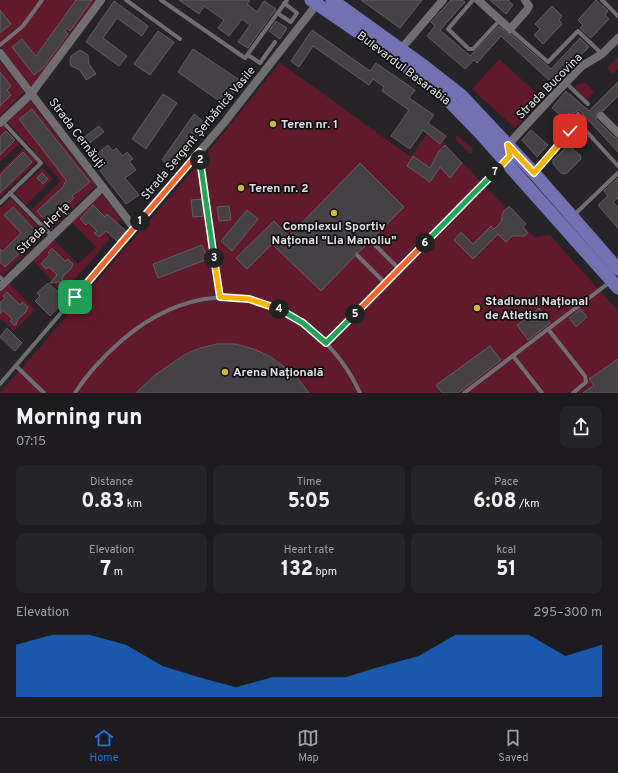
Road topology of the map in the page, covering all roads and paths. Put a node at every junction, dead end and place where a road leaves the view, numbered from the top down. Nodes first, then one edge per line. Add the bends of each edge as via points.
1 (42, 0) edge
2 (101, 0) edge
3 (126, 0) edge
4 (161, 0) edge
5 (332, 0) edge
6 (443, 0) edge
7 (473, 0) edge
8 (478, 0) edge
9 (525, 0) edge
10 (602, 0) edge
11 (286, 2) edge
12 (314, 2) edge
13 (277, 14) junction
14 (618, 16) edge
15 (500, 20) junction
16 (510, 29) junction
17 (618, 38) edge
18 (180, 39) dead end
19 (276, 42) dead end
20 (0, 45) edge
21 (401, 49) junction
22 (0, 53) edge
23 (602, 54) junction
24 (248, 55) junction
25 (567, 81) junction
26 (31, 94) junction
27 (588, 104) dead end
28 (578, 114) dead end
29 (601, 116) dead end
30 (577, 120) junction
31 (1, 122) edge
32 (618, 133) edge
33 (199, 152) junction
34 (504, 154) junction
35 (618, 166) edge
36 (534, 173) junction
37 (618, 173) edge
38 (103, 187) junction
39 (10, 193) junction
40 (0, 203) edge
41 (572, 217) junction
42 (134, 228) junction
43 (52, 236) junction
44 (371, 241) dead end
45 (357, 255) dead end
46 (399, 269) junction
47 (618, 269) edge
48 (2, 282) edge
49 (385, 283) junction
50 (615, 284) edge
51 (220, 297) junction
52 (548, 329) junction
53 (326, 343) junction
54 (513, 356) junction
55 (16, 366) junction
56 (0, 384) edge
57 (44, 393) edge
58 (75, 393) edge
59 (360, 393) edge
60 (464, 393) edge
61 (542, 393) edge
62 (573, 393) edge

1 - 20 lane via 23,26
2 - 26 street
3 - 18 lane
4 - 24 lane via 245,58
5 - 21 main road, Bulevardul Basarabia
6 - 21 street
7 - 15 lane via 448,28 469,49 473,49
8 - 15 street
9 - 16 street via 529,6 527,10
10 - 14 lane
11 - 13 lane
11 - 13 lane via 298,13 291,22
12 - 33 street, Strada Sergent Șerbănică Vasile
12 - 34 main road, Bulevardul Basarabia via 394,57 435,89
13 - 24 lane
15 - 16 street
16 - 23 lane via 548,62 578,30
17 - 23 street, Strada Bucovina
19 - 24 lane via 260,63
21 - 34 main road, Bulevardul Basarabia via 453,88
22 - 26 street, Strada Cernăuți
23 - 25 street, Strada Bucovina via 588,62
25 - 27 lane
25 - 34 street, Strada Bucovina
26 - 31 street
26 - 38 street, Strada Cernăuți
28 - 30 lane
29 - 32 street
30 - 35 lane
30 - 36 lane
31 - 39 lane via 41,163
33 - 42 street, Strada Sergent Șerbănică Vasile
33 - 51 lane
34 - 36 main road, Bulevardul Basarabia
34 - 46 lane
34 - 50 main road, Bulevardul Basarabia
36 - 41 main road, Bulevardul Basarabia
37 - 41 lane
38 - 42 street, Strada Cernăuți
38 - 43 street, Strada Herța
39 - 40 lane
39 - 43 lane
41 - 47 main road, Bulevardul Basarabia
42 - 55 lane, Strada Sergent Șerbănică Vasile
43 - 48 street, Strada Herța
44 - 46 lane
45 - 49 lane
46 - 49 lane
49 - 53 lane
50 - 52 lane
51 - 53 lane via 249,299 272,306 298,319
51 - 58 lane via 181,304 138,328 106,355
52 - 54 lane
52 - 62 lane via 585,376 586,382
53 - 59 lane via 345,366
54 - 60 lane
54 - 61 lane
55 - 56 lane, Strada Sergent Șerbănică Vasile
55 - 57 lane

